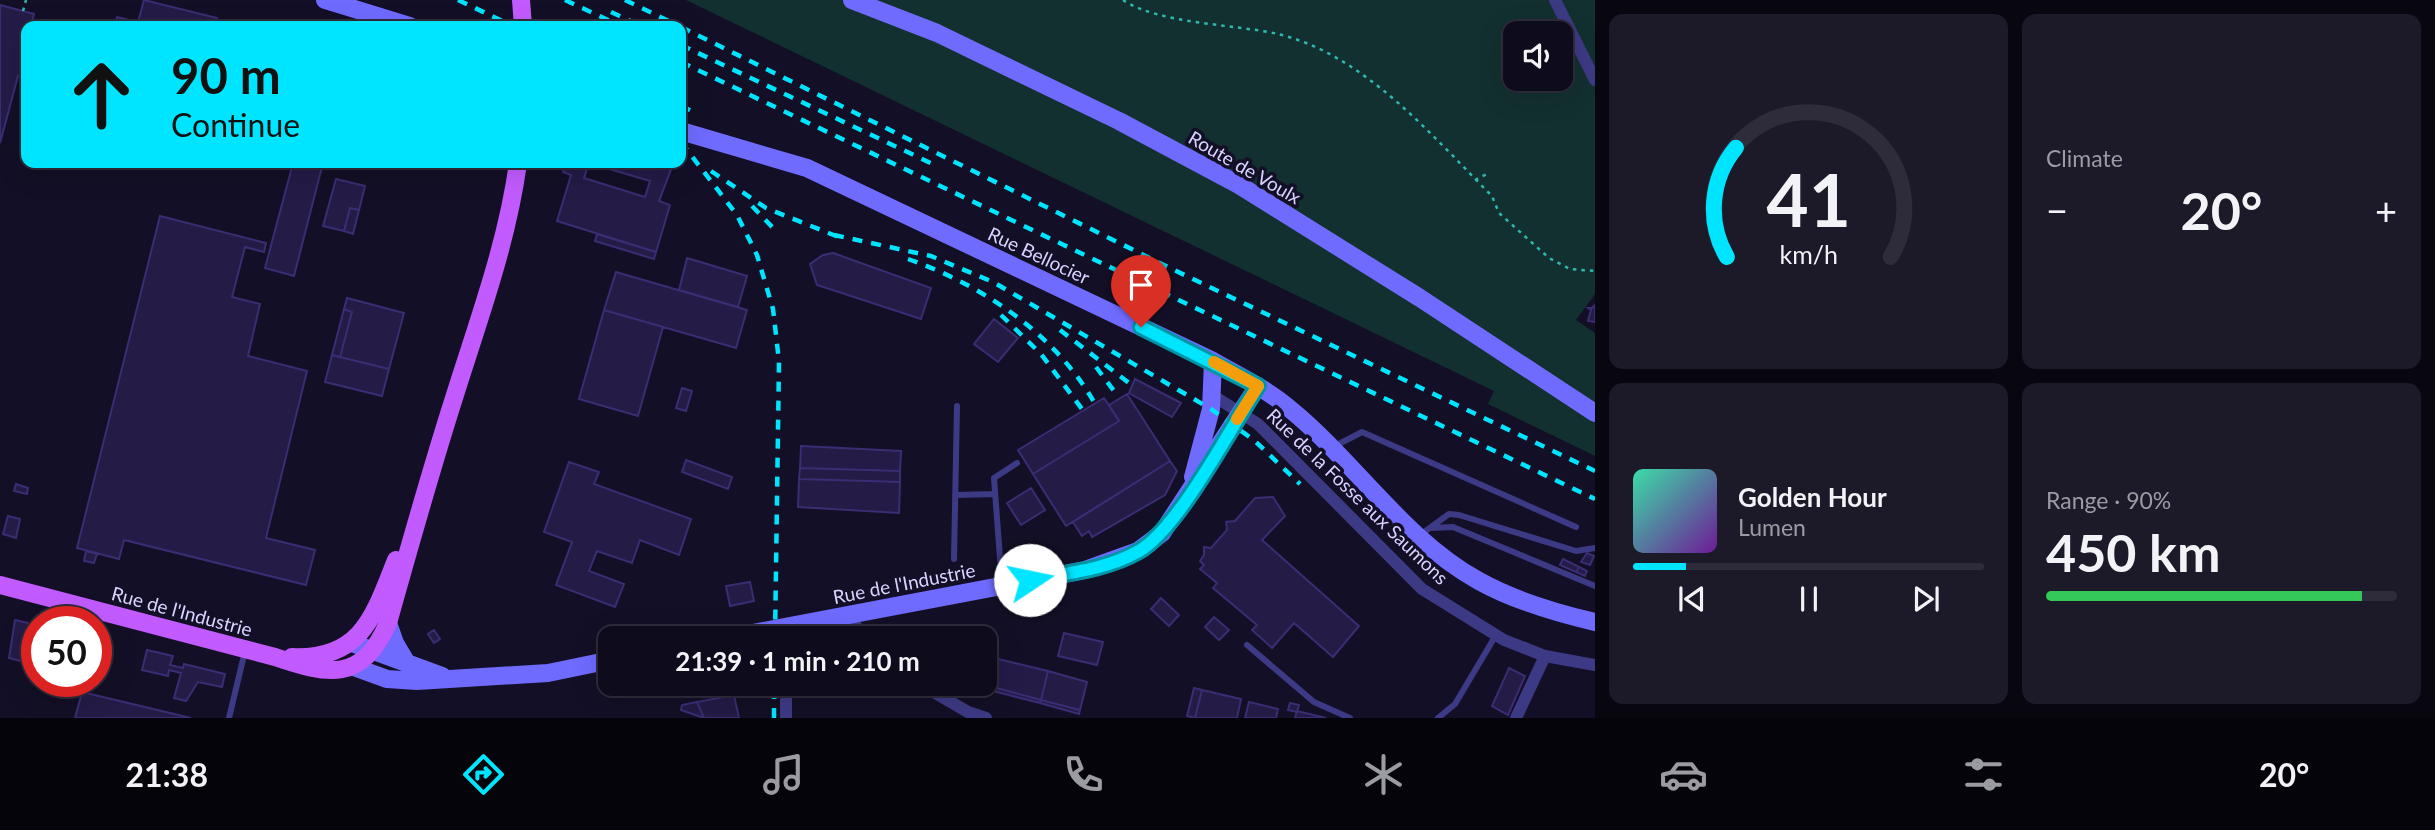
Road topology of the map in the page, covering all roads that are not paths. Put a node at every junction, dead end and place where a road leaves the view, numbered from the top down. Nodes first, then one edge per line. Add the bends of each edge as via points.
1 (325, 0) edge
2 (521, 0) edge
3 (852, 0) edge
4 (1555, 0) edge
5 (394, 21) edge
6 (523, 21) edge
7 (1595, 80) edge
8 (686, 132) edge
9 (517, 168) edge
10 (1213, 361) junction
11 (1258, 386) junction
12 (1212, 395) junction
13 (957, 406) dead end
14 (1595, 412) edge
15 (1241, 413) junction
16 (1331, 448) junction
17 (433, 462) junction
18 (1017, 463) dead end
19 (1189, 494) junction
20 (955, 495) junction
21 (995, 495) junction
22 (1576, 527) dead end
23 (1424, 532) junction
24 (1595, 548) edge
25 (954, 559) dead end
26 (1003, 586) junction
27 (1595, 586) edge
28 (1, 588) edge
29 (847, 615) junction
30 (1595, 622) edge
31 (388, 623) junction
32 (810, 626) edge
33 (856, 626) edge
34 (1496, 635) junction
35 (352, 643) junction
36 (1247, 645) dead end
37 (245, 649) junction
38 (1545, 656) junction
39 (275, 657) junction
40 (366, 663) junction
41 (598, 663) edge
42 (408, 665) junction
43 (1595, 665) edge
44 (445, 677) junction
45 (786, 696) edge
46 (941, 696) edge
47 (229, 718) edge
48 (786, 718) edge
49 (986, 718) edge
50 (1350, 718) edge
51 (1438, 718) edge
52 (1516, 718) edge

1 - 5 main road
2 - 6 main road
3 - 14 main road, Route de Voulx via 937,33 1239,185
4 - 7 street
8 - 10 main road, Rue Bellocier via 807,168
9 - 17 main road via 493,273
10 - 11 main road, Rue Bellocier
10 - 12 main road
11 - 15 main road, Rue de l'Industrie
11 - 16 main road, Rue Bellocier via 1291,409
12 - 15 street, Rue de la Fosse aux Saumons
12 - 19 main road
13 - 20 lane
15 - 19 main road, Rue de l'Industrie
15 - 34 street, Rue de la Fosse aux Saumons via 1258,424 1422,589
16 - 22 lane via 1362,432
16 - 23 main road, Rue Bellocier
17 - 31 main road
17 - 35 main road via 376,611
18 - 21 lane via 994,478
19 - 26 main road, Rue de l'Industrie via 1162,533 1138,551 1085,570
20 - 21 lane
20 - 25 lane
21 - 26 lane
23 - 24 lane via 1449,514 1576,551
23 - 27 lane via 1453,527
23 - 30 main road, Rue Bellocier via 1479,581 1551,612
26 - 29 main road, Rue de l'Industrie
28 - 37 main road, Rue de l'Industrie
29 - 32 main road, Rue de l'Industrie
29 - 33 street
31 - 40 main road
31 - 42 main road
34 - 38 street, Rue de la Fosse aux Saumons
34 - 51 lane via 1455,704
35 - 39 main road via 310,658
35 - 40 main road
36 - 50 lane via 1314,702
37 - 39 main road, Rue de l'Industrie
37 - 47 lane
38 - 43 street, Rue de la Fosse aux Saumons
38 - 52 street
39 - 40 main road, Rue de l'Industrie via 330,672
40 - 42 main road
40 - 44 main road via 387,679
41 - 44 main road via 548,673
42 - 44 main road
45 - 48 street
46 - 49 street

